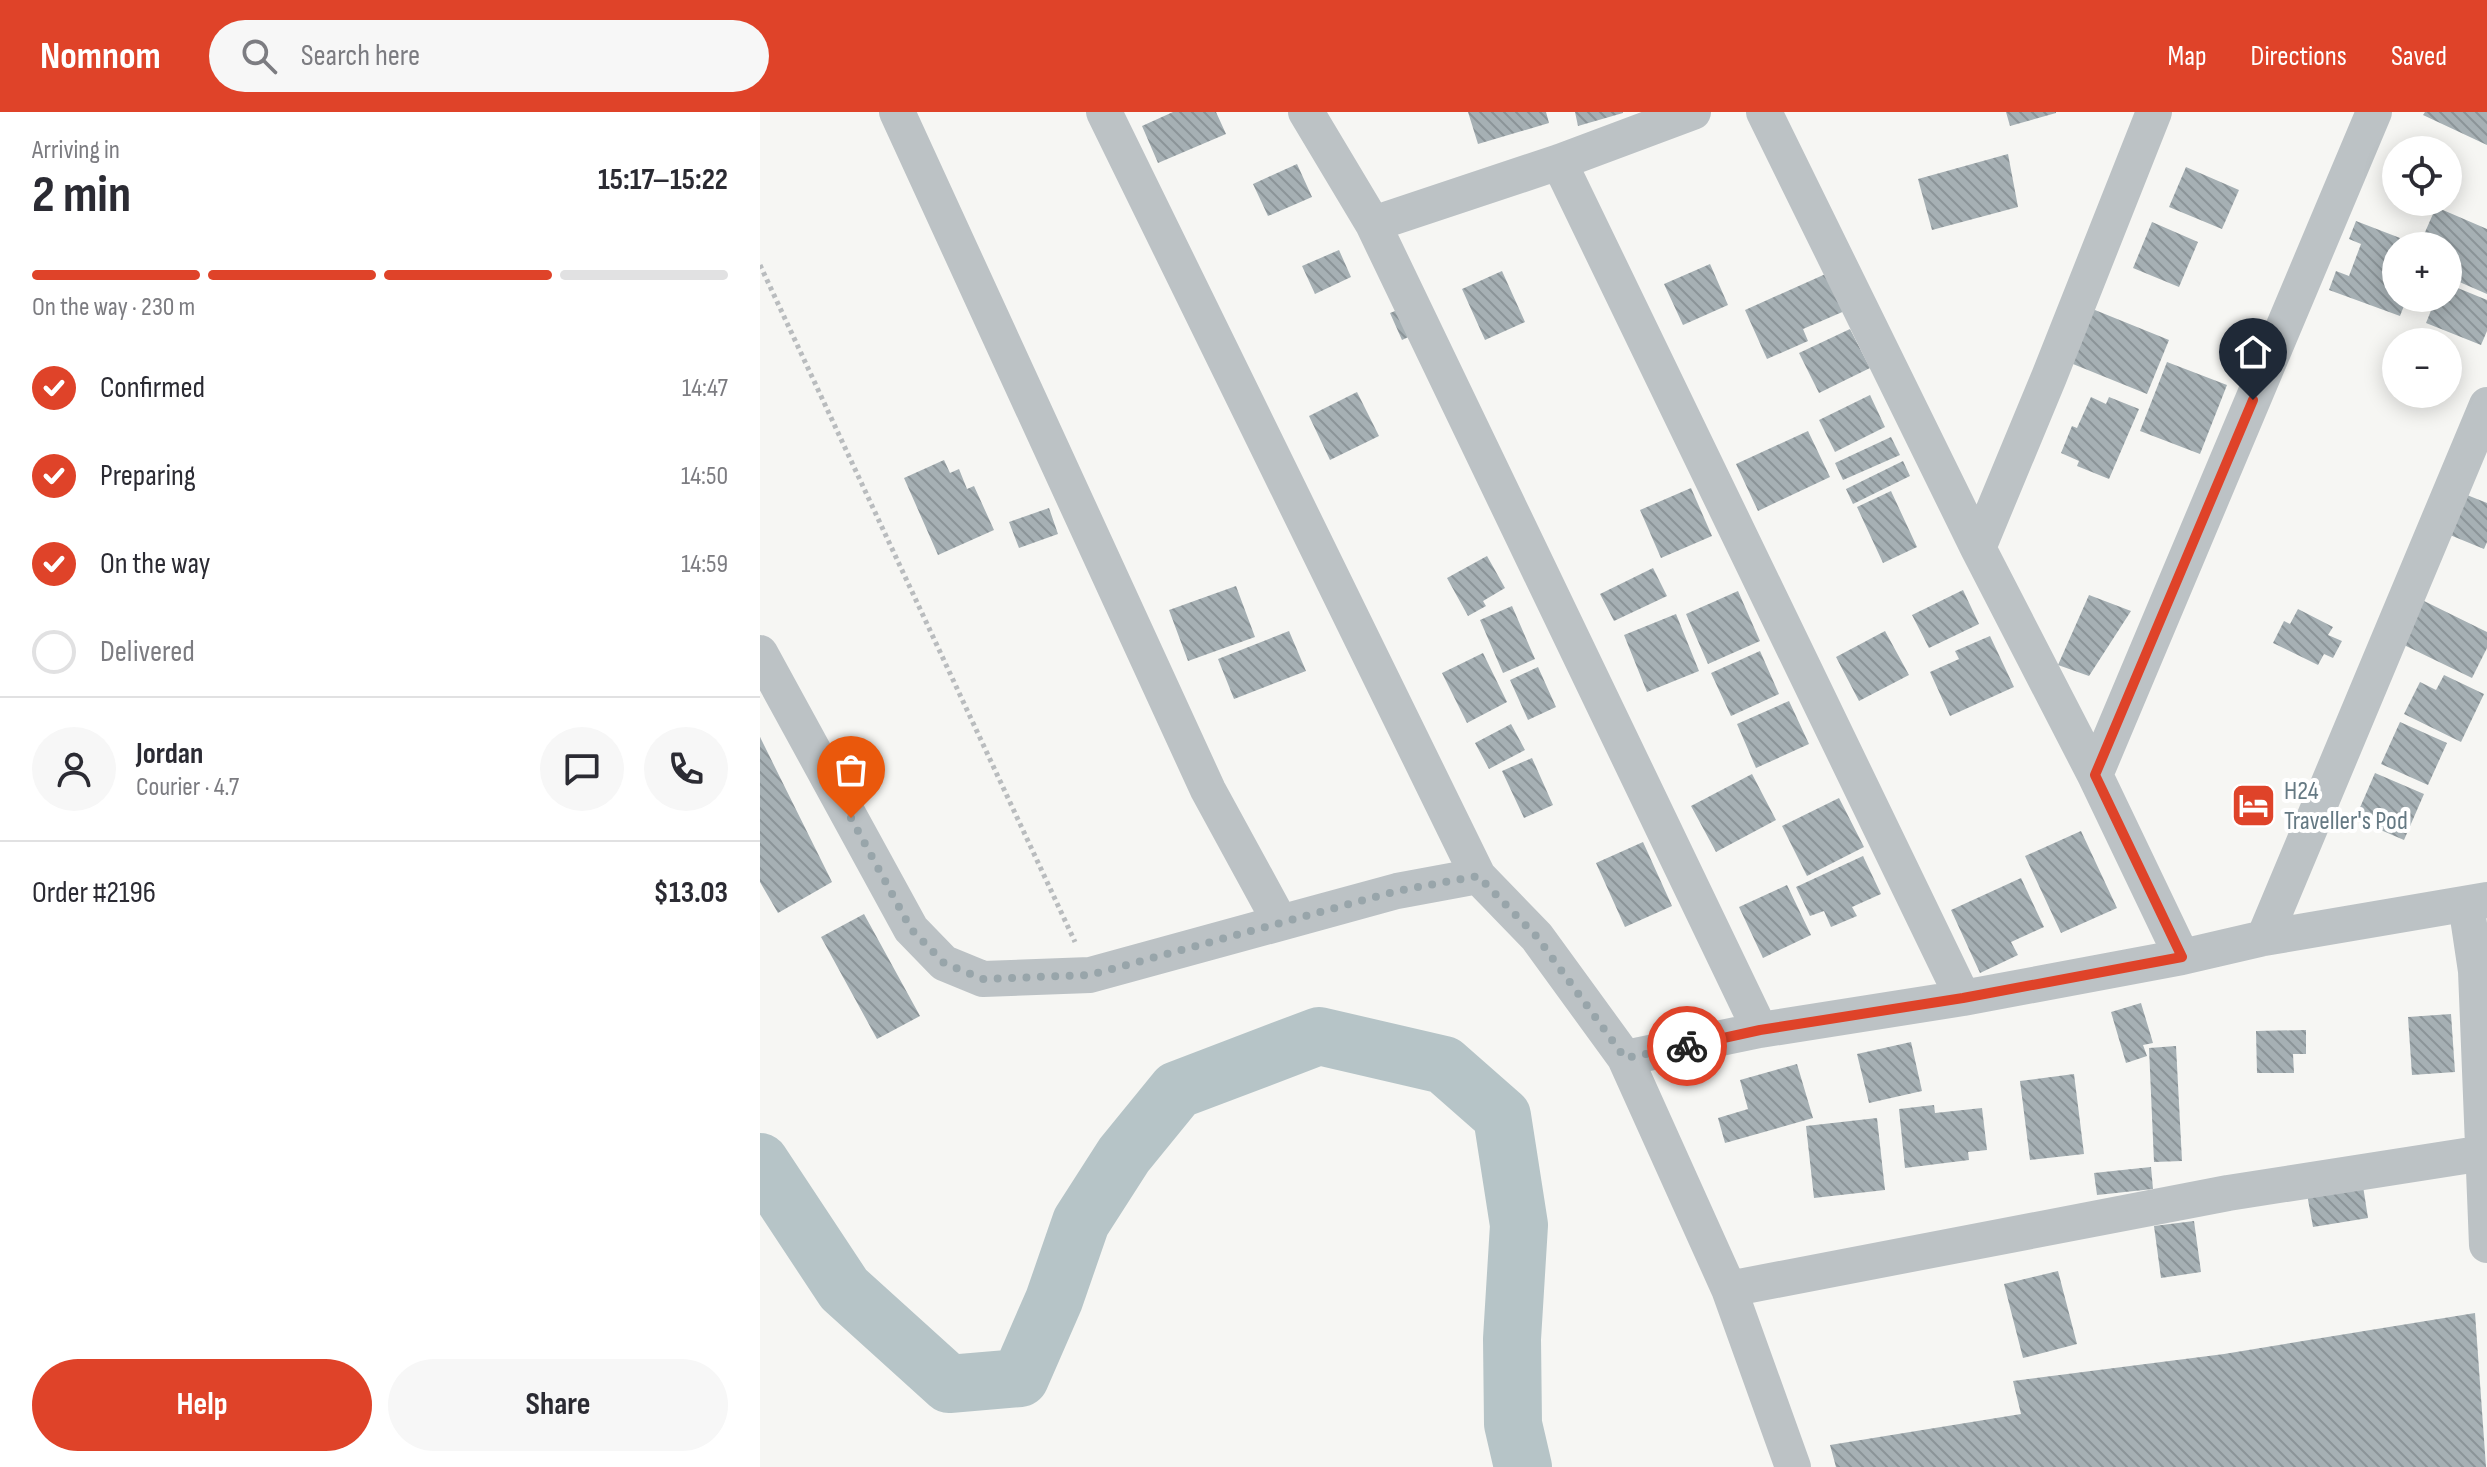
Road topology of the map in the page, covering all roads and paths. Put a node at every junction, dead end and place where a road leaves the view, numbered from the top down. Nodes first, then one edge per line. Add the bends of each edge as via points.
1 (897, 112) edge
2 (1104, 112) edge
3 (1306, 112) edge
4 (1693, 112) edge
5 (1764, 112) edge
6 (2154, 112) edge
7 (2374, 112) edge
8 (1559, 162) junction
9 (1373, 224) junction
10 (760, 265) edge
11 (2487, 405) edge
12 (1978, 548) junction
13 (760, 653) edge
14 (2095, 775) junction
15 (1478, 876) junction
16 (2477, 902) edge
17 (1280, 922) junction
18 (2264, 938) junction
19 (2182, 957) junction
20 (1090, 975) junction
21 (1963, 998) junction
22 (1760, 1030) junction
23 (1625, 1058) junction
24 (2484, 1153) junction
25 (2487, 1245) edge
26 (1729, 1289) junction
27 (1793, 1467) edge

1 - 17 street via 1208,790
2 - 15 street
3 - 9 street
4 - 8 street
5 - 12 street
6 - 12 street
7 - 14 street
8 - 9 street
8 - 21 street
9 - 22 street
10 - 20 path
11 - 18 street
12 - 14 street
13 - 20 street via 911,929 944,963 983,979
14 - 19 street
15 - 17 street
15 - 23 street via 1537,937
16 - 18 street
16 - 24 street
17 - 20 street
18 - 19 street
19 - 21 street
21 - 22 street
22 - 23 street
23 - 26 street
24 - 25 street
24 - 26 street via 2228,1193
26 - 27 street

